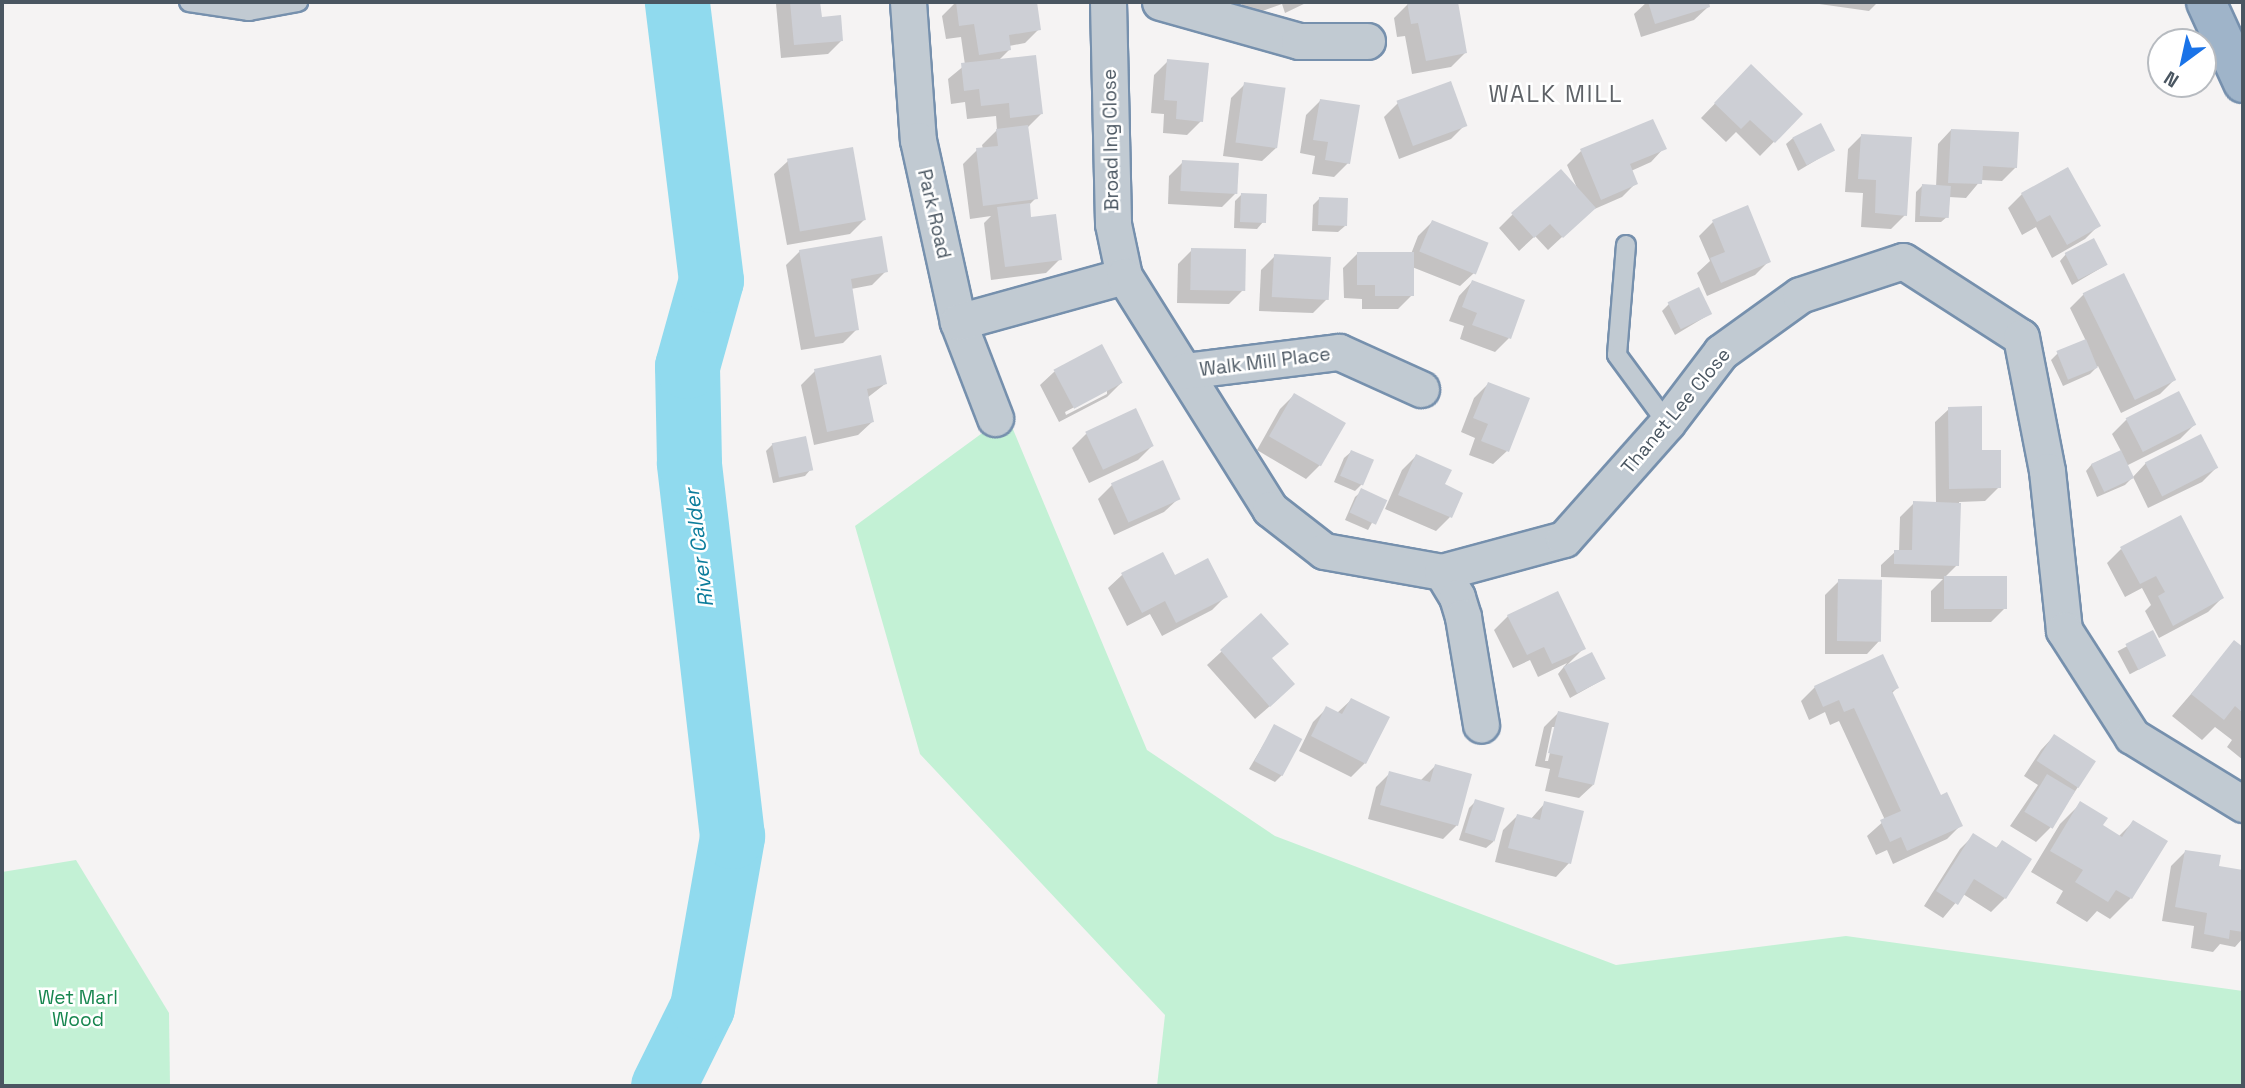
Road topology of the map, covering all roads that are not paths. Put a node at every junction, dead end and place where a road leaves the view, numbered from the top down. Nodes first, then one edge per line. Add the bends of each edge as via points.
1 (189, 2) edge
2 (298, 2) edge
3 (908, 2) edge
4 (1108, 2) edge
5 (1160, 2) edge
6 (2206, 2) edge
7 (1367, 41) dead end
8 (2243, 83) edge
9 (1626, 245) dead end
10 (1124, 276) junction
11 (958, 322) junction
12 (1184, 371) junction
13 (1421, 389) dead end
14 (995, 418) dead end
15 (1667, 423) junction
16 (1442, 572) junction
17 (1481, 725) dead end
18 (2243, 804) edge

1 - 2 lane via 249,11
3 - 11 street, Park Road via 918,141
4 - 10 street, Broad Ing Close via 1112,224
5 - 7 street via 1299,41
6 - 8 highway
9 - 15 lane via 1617,355
10 - 11 street
10 - 12 street, Thanet Lee Close
11 - 14 street, Park Road
12 - 13 street, Walk Mill Place via 1339,352
12 - 16 street, Thanet Lee Close via 1270,509 1324,551
15 - 16 street, Thanet Lee Close via 1564,539
15 - 18 street, Thanet Lee Close via 1721,352 1800,295 1903,261 2021,337 2047,471 2064,629 2132,736
16 - 17 street via 1463,617

